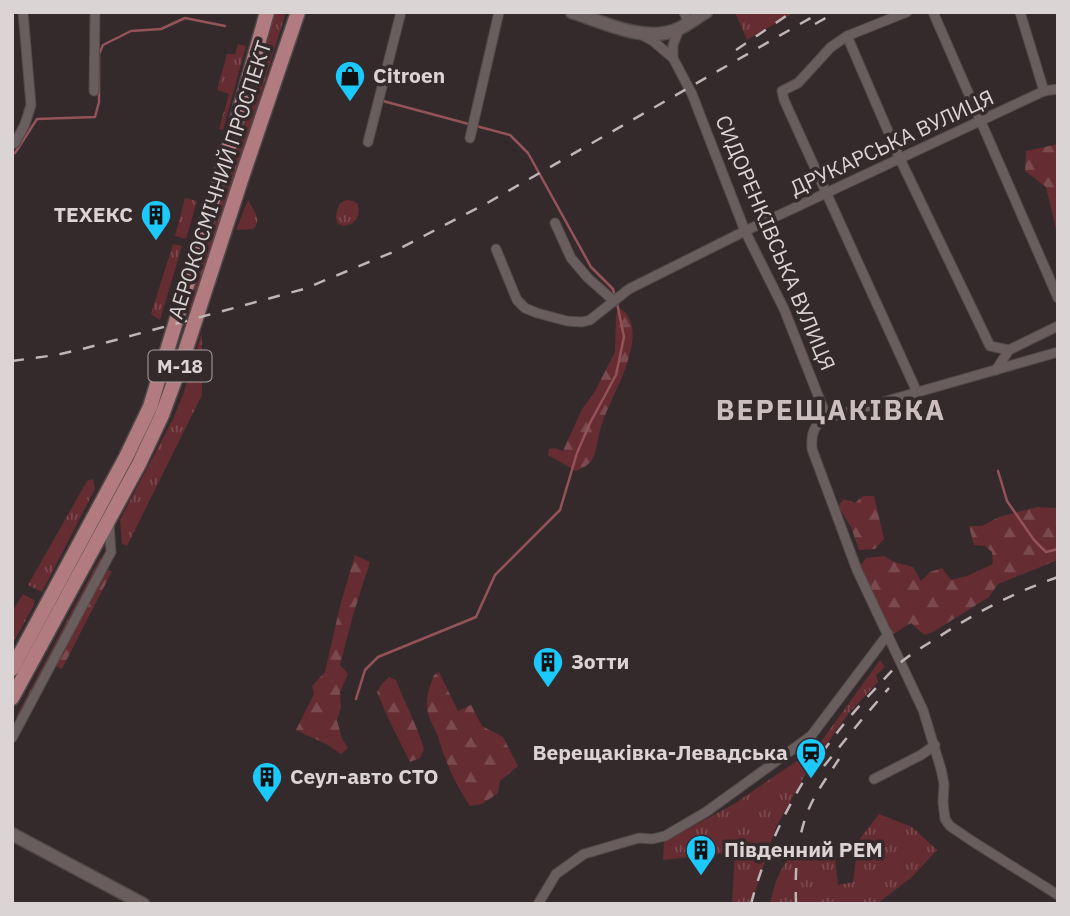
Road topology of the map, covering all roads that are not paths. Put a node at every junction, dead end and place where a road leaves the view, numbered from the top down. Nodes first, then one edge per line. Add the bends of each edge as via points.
1 (23, 12) edge
2 (95, 12) edge
3 (267, 12) edge
4 (298, 12) edge
5 (401, 12) edge
6 (499, 12) edge
7 (572, 12) edge
8 (706, 12) edge
9 (907, 12) edge
10 (933, 12) edge
11 (1020, 12) edge
12 (684, 21) edge
13 (639, 33) junction
14 (846, 36) junction
15 (673, 58) junction
16 (1058, 89) edge
17 (94, 91) dead end
18 (1044, 91) junction
19 (981, 121) junction
20 (470, 138) dead end
21 (368, 142) dead end
22 (12, 144) edge
23 (900, 159) junction
24 (825, 194) junction
25 (555, 223) dead end
26 (746, 231) junction
27 (496, 249) dead end
28 (1058, 298) edge
29 (614, 301) junction
30 (1058, 326) edge
31 (1009, 350) junction
32 (1058, 352) edge
33 (996, 370) junction
34 (917, 393) junction
35 (827, 418) junction
36 (108, 520) junction
37 (888, 634) junction
38 (12, 670) edge
39 (12, 698) edge
40 (12, 738) edge
41 (935, 745) junction
42 (874, 779) dead end
43 (12, 834) edge
44 (1058, 895) edge
45 (143, 904) edge
46 (538, 904) edge

1 - 22 street via 31,105
2 - 17 street
3 - 38 main road, АЕРОКОСМІЧНИЙ ПРОСПЕКТ / М-18 via 150,407
4 - 36 main road, АЕРОКОСМІЧНИЙ ПРОСПЕКТ / М-18 via 171,392
5 - 21 street
6 - 20 street
7 - 13 street, СИДОРЕНКІВСЬКА ВУЛИЦЯ
8 - 12 street
9 - 14 street
10 - 19 street
11 - 18 street
12 - 13 street via 656,34
12 - 15 street via 673,45
13 - 15 street, СИДОРЕНКІВСЬКА ВУЛИЦЯ
14 - 23 street
14 - 24 street via 798,83 782,91
15 - 26 street, СИДОРЕНКІВСЬКА ВУЛИЦЯ
16 - 18 street, ДРУКАРСЬКА ВУЛИЦЯ
18 - 19 street, ДРУКАРСЬКА ВУЛИЦЯ
19 - 23 street, ДРУКАРСЬКА ВУЛИЦЯ
19 - 28 street
23 - 24 street, ДРУКАРСЬКА ВУЛИЦЯ
23 - 31 street via 990,346
24 - 26 street, ДРУКАРСЬКА ВУЛИЦЯ
24 - 34 street
25 - 29 street via 571,258
26 - 29 street, ДРУКАРСЬКА ВУЛИЦЯ via 629,289
26 - 35 street, СИДОРЕНКІВСЬКА ВУЛИЦЯ via 784,309
27 - 29 street, ДРУКАРСЬКА ВУЛИЦЯ via 517,300 525,308 582,322
30 - 31 street
31 - 33 street
32 - 33 street
33 - 34 street
34 - 35 street
35 - 37 street via 815,428 812,449 857,570
36 - 39 main road, АЕРОКОСМІЧНИЙ ПРОСПЕКТ / М-18
36 - 40 street via 111,552
37 - 41 street
37 - 46 street via 811,736 665,836 639,838 584,855 556,874
41 - 42 street
41 - 44 street via 944,784 945,819
43 - 45 street

